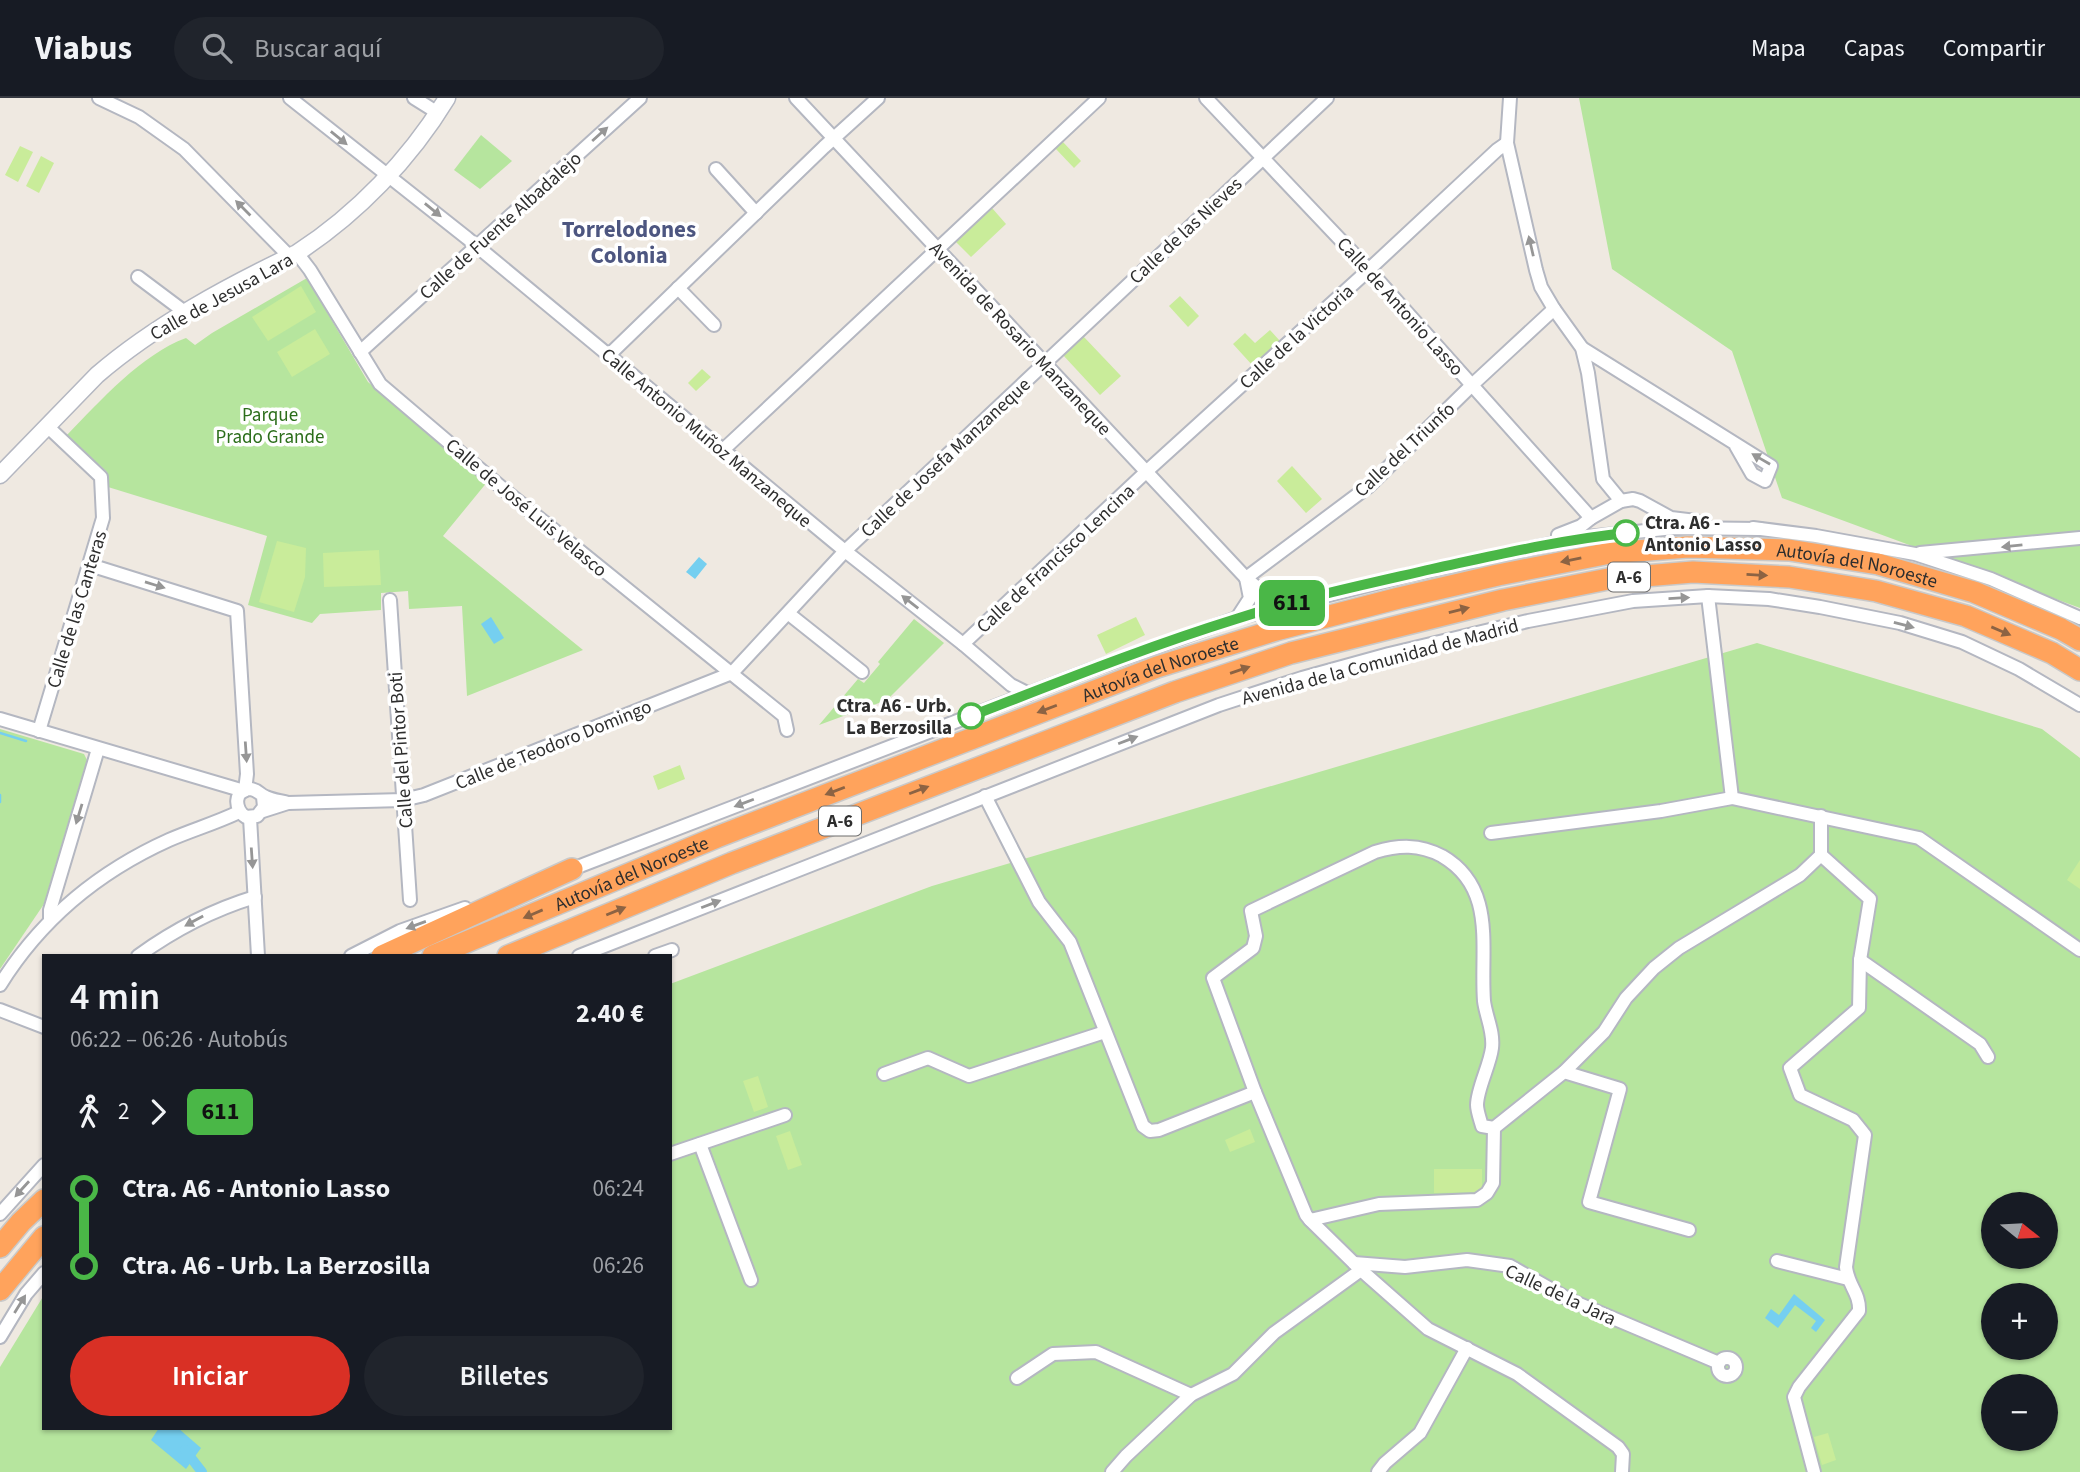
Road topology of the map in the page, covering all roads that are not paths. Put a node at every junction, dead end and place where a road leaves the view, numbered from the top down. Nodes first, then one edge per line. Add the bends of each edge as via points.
1 (99, 98) edge
2 (290, 98) edge
3 (414, 98) edge
4 (447, 98) edge
5 (640, 98) edge
6 (796, 98) edge
7 (878, 98) edge
8 (1099, 98) edge
9 (1206, 98) edge
10 (1327, 98) edge
11 (1510, 98) edge
12 (438, 113) junction
13 (834, 139) junction
14 (1507, 143) junction
15 (1263, 157) junction
16 (716, 169) dead end
17 (388, 176) junction
18 (756, 213) junction
19 (476, 246) junction
20 (938, 249) junction
21 (294, 255) junction
22 (1369, 270) junction
23 (138, 277) dead end
24 (678, 288) junction
25 (1554, 309) junction
26 (186, 313) junction
27 (714, 325) dead end
28 (1582, 348) junction
29 (360, 352) junction
30 (609, 355) junction
31 (1045, 363) junction
32 (1472, 385) junction
33 (47, 426) junction
34 (1737, 446) dead end
35 (723, 450) junction
36 (1147, 471) junction
37 (0, 475) edge
38 (1621, 500) junction
39 (1591, 518) junction
40 (1760, 529) junction
41 (2080, 538) edge
42 (1525, 548) junction
43 (845, 551) junction
44 (1915, 554) junction
45 (90, 565) junction
46 (1246, 578) junction
47 (1708, 596) junction
48 (390, 600) dead end
49 (1292, 603) junction
50 (789, 614) junction
51 (1237, 618) junction
52 (2080, 618) edge
53 (2080, 640) edge
54 (963, 644) junction
55 (2080, 670) edge
56 (862, 671) dead end
57 (732, 673) junction
58 (1029, 694) junction
59 (2080, 705) edge
60 (0, 719) edge
61 (787, 730) dead end
62 (39, 731) junction
63 (98, 748) junction
64 (242, 793) junction
65 (985, 796) junction
66 (263, 797) junction
67 (1732, 798) junction
68 (403, 800) junction
69 (288, 803) junction
70 (263, 811) junction
71 (244, 815) junction
72 (1821, 816) junction
73 (1490, 834) dead end
74 (1821, 855) junction
75 (572, 869) junction
76 (255, 897) junction
77 (410, 900) dead end
78 (50, 920) junction
79 (672, 950) dead end
80 (2080, 950) edge
81 (141, 954) edge
82 (258, 954) edge
83 (355, 954) edge
84 (386, 954) edge
85 (438, 954) edge
86 (513, 954) edge
87 (584, 954) edge
88 (661, 954) edge
89 (1860, 960) junction
90 (0, 985) edge
91 (0, 1010) edge
92 (42, 1026) edge
93 (1105, 1032) junction
94 (1988, 1057) dead end
95 (1564, 1072) junction
96 (884, 1074) dead end
97 (1255, 1092) junction
98 (785, 1115) dead end
99 (1494, 1128) junction
100 (700, 1144) junction
101 (672, 1153) edge
102 (42, 1166) edge
103 (42, 1196) edge
104 (42, 1201) edge
105 (0, 1214) edge
106 (1310, 1220) junction
107 (21, 1222) junction
108 (1689, 1230) dead end
109 (42, 1239) edge
110 (0, 1247) edge
111 (1777, 1261) dead end
112 (1358, 1267) junction
113 (42, 1275) edge
114 (1848, 1279) junction
115 (751, 1280) dead end
116 (0, 1290) edge
117 (0, 1337) edge
118 (1467, 1348) junction
119 (1719, 1363) dead end
120 (1017, 1378) dead end
121 (1191, 1395) junction
122 (1112, 1472) edge
123 (1378, 1472) edge
124 (1622, 1472) edge
125 (1814, 1472) edge

21 -> 1 street, Calle de José Luis Velasco via 184,149 139,117
2 -> 17 street, Calle Antonio Muñoz Manzaneque
3 - 12 street
4 - 12 main road, Calle de Jesusa Lara
19 -> 5 street, Calle de Fuente Albadalejo
6 - 13 street, Avenida de Rosario Manzaneque
7 - 13 street
8 - 20 street
9 - 15 street, Calle de Antonio Lasso
10 - 15 street, Calle de las Nieves
11 - 14 street
12 - 17 main road, Calle de Jesusa Lara
13 - 18 street
13 - 20 street, Avenida de Rosario Manzaneque
14 - 22 street, Calle de la Victoria
25 -> 14 street via 1536,270
15 - 22 street, Calle de Antonio Lasso
15 - 31 street, Calle de las Nieves
16 - 18 street
17 -> 19 street, Calle Antonio Muñoz Manzaneque
17 - 21 main road, Calle de Jesusa Lara via 345,217
18 - 24 street
19 - 29 street, Calle de Fuente Albadalejo
19 - 30 street, Calle Antonio Muñoz Manzaneque
20 - 31 street, Avenida de Rosario Manzaneque
20 - 35 street
21 - 26 main road, Calle de Jesusa Lara
21 - 29 street, Calle de José Luis Velasco via 310,270
22 - 32 street, Calle de Antonio Lasso
22 - 36 street, Calle de la Victoria
23 - 26 street
24 - 27 street
24 - 30 street
25 - 28 street
25 - 32 street, Calle del Triunfo
26 - 33 main road, Calle de Jesusa Lara via 114,360
28 - 34 street
28 - 38 street via 1603,479
29 - 57 street, Calle de José Luis Velasco via 380,384
30 - 35 street, Calle Antonio Muñoz Manzaneque
31 - 36 street, Avenida de Rosario Manzaneque
31 - 43 street, Calle de Josefa Manzaneque
32 - 39 street, Calle de Antonio Lasso
32 - 46 street, Calle del Triunfo via 1369,486
33 - 37 main road, Calle de Jesusa Lara
33 - 45 street, Calle de las Canteras via 101,477 103,518
35 - 43 street, Calle Antonio Muñoz Manzaneque
36 - 46 street, Avenida de Rosario Manzaneque
36 - 54 street, Calle de Francisco Lencina
38 - 39 street
38 - 40 street via 1640,500 1671,519
39 - 42 street
40 - 42 street via 1674,528
40 - 44 street
41 -> 44 street
42 - 49 street
43 - 50 street, Calle de Teodoro Domingo
54 -> 43 street, Calle Antonio Muñoz Manzaneque
44 - 52 street via 1991,579
45 - 62 street, Calle de las Canteras
45 -> 64 street via 237,611 247,774
46 - 49 street, Avenida de Rosario Manzaneque via 1269,598
46 - 51 street via 1250,598
47 -> 59 street, Avenida de la Comunidad de Madrid via 1782,601 1900,623 1962,642
65 -> 47 street, Avenida de la Comunidad de Madrid via 1219,705 1302,678 1528,621 1633,601
47 - 67 street
48 - 68 street, Calle del Pintor Boti
49 - 51 street
50 - 56 street
50 - 57 street, Calle de Teodoro Domingo
51 - 58 street
53 -> 85 highway, Autovía del Noroeste / A-6 via 1975,592 1878,564 1789,550 1688,547 1610,553 1399,598 1157,667 717,837
54 - 58 street, Calle Antonio Muñoz Manzaneque via 1011,685
86 -> 55 highway, Autovía del Noroeste / A-6 via 732,863 1188,688 1291,653 1608,579 1693,572 1789,577 1876,591 1966,616
57 - 61 street, Calle de José Luis Velasco via 784,716
57 - 68 street, Calle de Teodoro Domingo
58 -> 75 street
60 - 62 street
62 - 63 street
63 - 64 street
63 -> 78 street
64 - 66 street via 253,789
64 - 71 street via 236,803
87 -> 65 street, Avenida de la Comunidad de Madrid
65 - 93 street via 1039,902 1070,942
66 - 69 street, Calle de Teodoro Domingo
66 - 70 street
67 - 72 street
67 - 73 street
68 - 69 street, Calle de Teodoro Domingo
68 - 77 street, Calle del Pintor Boti
69 - 70 street, Calle de Teodoro Domingo
70 - 71 street via 257,816
71 -> 76 street
71 - 78 street via 167,841 118,868
72 - 74 street
72 - 80 street via 1919,838
74 - 89 street via 1870,899
74 - 95 street via 1800,875 1654,968 1626,998 1604,1032
75 -> 83 street via 400,931
75 - 84 highway
76 -> 81 street via 203,916
76 - 82 street
78 - 90 street
79 - 88 street
89 - 94 street via 1980,1044
89 - 114 street via 1858,1008 1790,1068 1800,1095 1853,1120 1865,1135
91 - 92 street
93 - 96 street via 969,1076 928,1058
93 - 97 street via 1143,1126 1150,1131
95 - 99 street
95 - 108 street via 1620,1089 1589,1202
97 - 99 street via 1213,978 1253,948 1256,936 1251,911 1375,852 1412,846 1453,863 1469,878 1478,898 1483,920 1484,1003 1492,1048 1477,1104 1482,1126
97 - 106 street
98 - 100 street
99 - 106 street via 1493,1183 1477,1200 1379,1203
100 - 101 street
100 - 115 street
102 -> 105 street
103 - 107 highway
104 - 107 highway
106 - 112 street
107 - 110 highway
109 - 116 highway
111 - 114 street
112 - 118 street via 1428,1329
112 - 119 street, Calle de la Jara via 1467,1261 1510,1266 1570,1300
112 - 121 street via 1274,1333 1233,1374
117 -> 113 street
114 - 125 street via 1860,1300 1859,1311 1794,1397
118 - 123 street via 1420,1433
118 - 124 street via 1517,1374 1618,1447 1623,1454
120 - 121 street via 1053,1354 1096,1352
121 - 122 street

